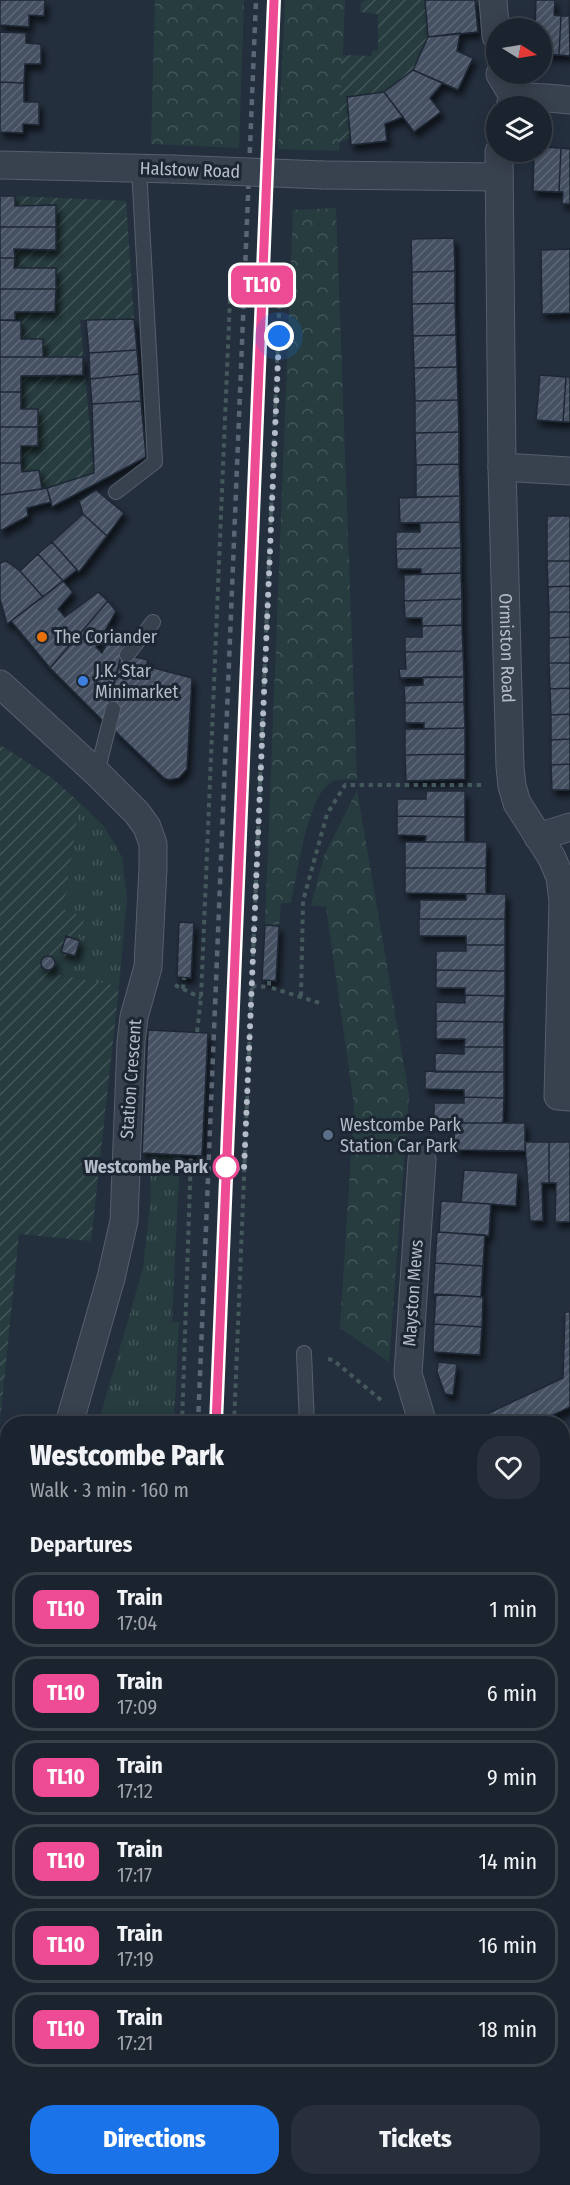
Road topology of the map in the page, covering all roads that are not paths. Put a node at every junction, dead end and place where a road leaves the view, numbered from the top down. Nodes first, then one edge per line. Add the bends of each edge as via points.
1 (493, 0) edge
2 (494, 18) edge
3 (552, 99) edge
4 (570, 100) edge
5 (499, 164) edge
6 (0, 165) edge
7 (139, 168) junction
8 (502, 467) junction
9 (570, 471) edge
10 (116, 492) dead end
11 (153, 622) dead end
12 (127, 655) dead end
13 (0, 684) edge
14 (113, 709) dead end
15 (97, 772) junction
16 (570, 827) edge
17 (538, 837) junction
18 (570, 1096) edge
19 (422, 1160) dead end
20 (304, 1353) dead end
21 (71, 1416) edge
22 (307, 1416) edge
23 (421, 1416) edge

1 - 2 street
3 - 4 street
5 - 7 street, Halstow Road, bridge via 323,175
5 - 8 street, Ormiston Road
6 - 7 street, Halstow Road
7 - 10 lane via 155,462
8 - 9 street
8 - 17 street, Ormiston Road via 510,767 518,803
11 - 12 lane
13 - 15 street, Station Crescent
14 - 15 lane
15 - 21 street, Station Crescent via 147,827 153,844 153,868 148,967 130,1042 124,1221
16 - 17 street
17 - 18 street, Ormiston Road via 552,858 562,893 558,1096
19 - 23 street, Mayston Mews via 408,1374
20 - 22 lane

